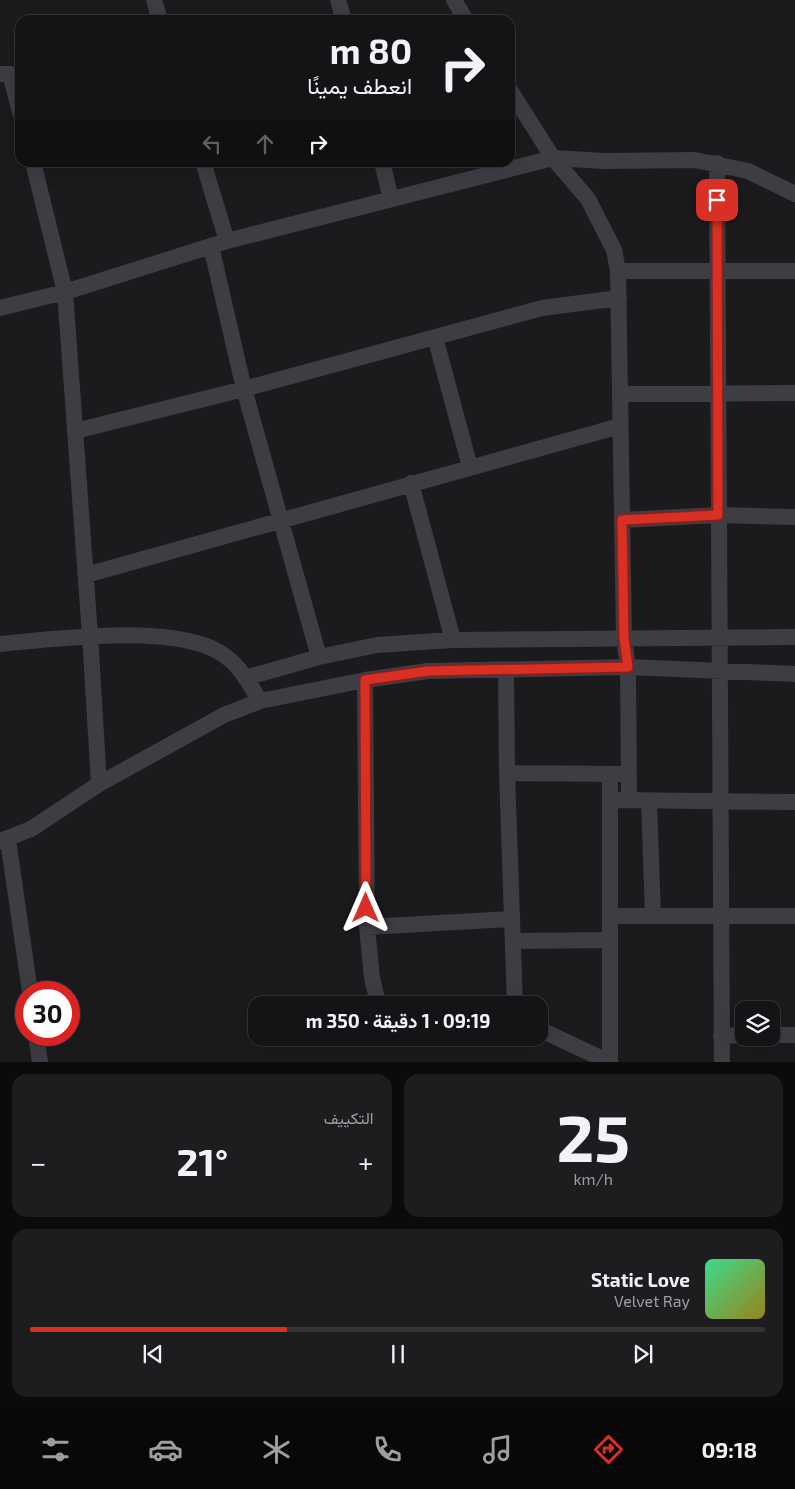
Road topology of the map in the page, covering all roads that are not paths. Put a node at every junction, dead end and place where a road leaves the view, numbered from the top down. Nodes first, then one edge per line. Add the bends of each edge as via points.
1 (154, 0) edge
2 (338, 0) edge
3 (454, 0) edge
4 (158, 15) edge
5 (342, 15) edge
6 (463, 15) edge
7 (0, 74) edge
8 (15, 93) edge
9 (515, 98) edge
10 (553, 158) junction
11 (717, 163) junction
12 (33, 167) edge
13 (205, 167) edge
14 (383, 167) edge
15 (795, 194) edge
16 (391, 199) junction
17 (227, 241) junction
18 (211, 246) junction
19 (618, 271) junction
20 (795, 271) edge
21 (717, 272) junction
22 (65, 292) junction
23 (619, 298) junction
24 (0, 308) edge
25 (435, 337) junction
26 (244, 389) junction
27 (718, 392) junction
28 (795, 393) edge
29 (620, 394) junction
30 (620, 426) junction
31 (75, 431) junction
32 (470, 467) junction
33 (412, 483) junction
34 (718, 515) junction
35 (795, 516) edge
36 (281, 518) junction
37 (622, 520) junction
38 (86, 574) junction
39 (90, 635) junction
40 (718, 637) junction
41 (795, 637) edge
42 (624, 638) junction
43 (453, 640) junction
44 (0, 644) edge
45 (319, 657) junction
46 (628, 667) junction
47 (506, 670) junction
48 (719, 671) junction
49 (795, 674) edge
50 (245, 678) junction
51 (365, 680) junction
52 (260, 701) junction
53 (507, 772) junction
54 (610, 774) junction
55 (628, 774) junction
56 (99, 784) junction
57 (611, 800) junction
58 (629, 800) junction
59 (649, 800) junction
60 (720, 802) junction
61 (795, 802) edge
62 (4, 841) edge
63 (721, 914) junction
64 (610, 916) junction
65 (653, 916) junction
66 (795, 916) edge
67 (512, 919) junction
68 (366, 927) junction
69 (610, 940) junction
70 (512, 941) junction
71 (28, 981) edge
72 (376, 996) edge
73 (515, 996) edge
74 (548, 1032) edge
75 (780, 1035) edge
76 (795, 1035) edge
77 (721, 1036) junction
78 (735, 1036) edge
79 (38, 1046) edge
80 (40, 1062) edge
81 (610, 1062) edge
82 (722, 1062) edge

1 - 4 street
2 - 5 street
3 - 6 street
7 - 8 street via 10,74
9 - 10 street
10 - 11 street
10 - 16 street
10 - 19 street via 588,199 614,250
11 - 15 street via 748,171
11 - 21 street
12 - 22 street
13 - 17 street
14 - 16 street
16 - 17 street
17 - 18 street
18 - 22 street
18 - 26 street
19 - 21 street
19 - 23 street
20 - 21 street
21 - 27 street
22 - 24 street
22 - 31 street
23 - 25 street via 542,308
23 - 29 street
25 - 26 street
25 - 32 street
26 - 31 street
26 - 36 street
27 - 28 street
27 - 29 street
27 - 34 street
29 - 30 street
30 - 32 street
30 - 37 street
31 - 38 street
32 - 33 street
33 - 36 street
33 - 43 street
34 - 35 street
34 - 37 street
34 - 40 street
36 - 38 street
36 - 45 street
37 - 42 street
38 - 39 street
39 - 44 street
39 - 50 street via 173,638 202,643 225,655
39 - 56 street
40 - 41 street
40 - 42 street
40 - 48 street
42 - 43 street
42 - 46 street
43 - 45 street via 377,645
45 - 50 street
46 - 47 street
46 - 48 street
46 - 55 street
47 - 51 street via 428,671
47 - 53 street
48 - 49 street
48 - 60 street
50 - 52 street
51 - 52 street
51 - 68 street
52 - 56 street via 224,715
53 - 54 street
53 - 67 street
54 - 55 street
54 - 57 street
55 - 58 street
56 - 62 street via 31,829
57 - 58 street
57 - 64 street
58 - 59 street
59 - 60 street
59 - 65 street
60 - 61 street
60 - 63 street
62 - 71 street
63 - 65 street
63 - 66 street
63 - 77 street
64 - 65 street
64 - 69 street
67 - 68 street
67 - 70 street
68 - 72 street
69 - 70 street
69 - 81 street
70 - 73 street
74 - 81 street
75 - 76 street
77 - 78 street
77 - 82 street
79 - 80 street

